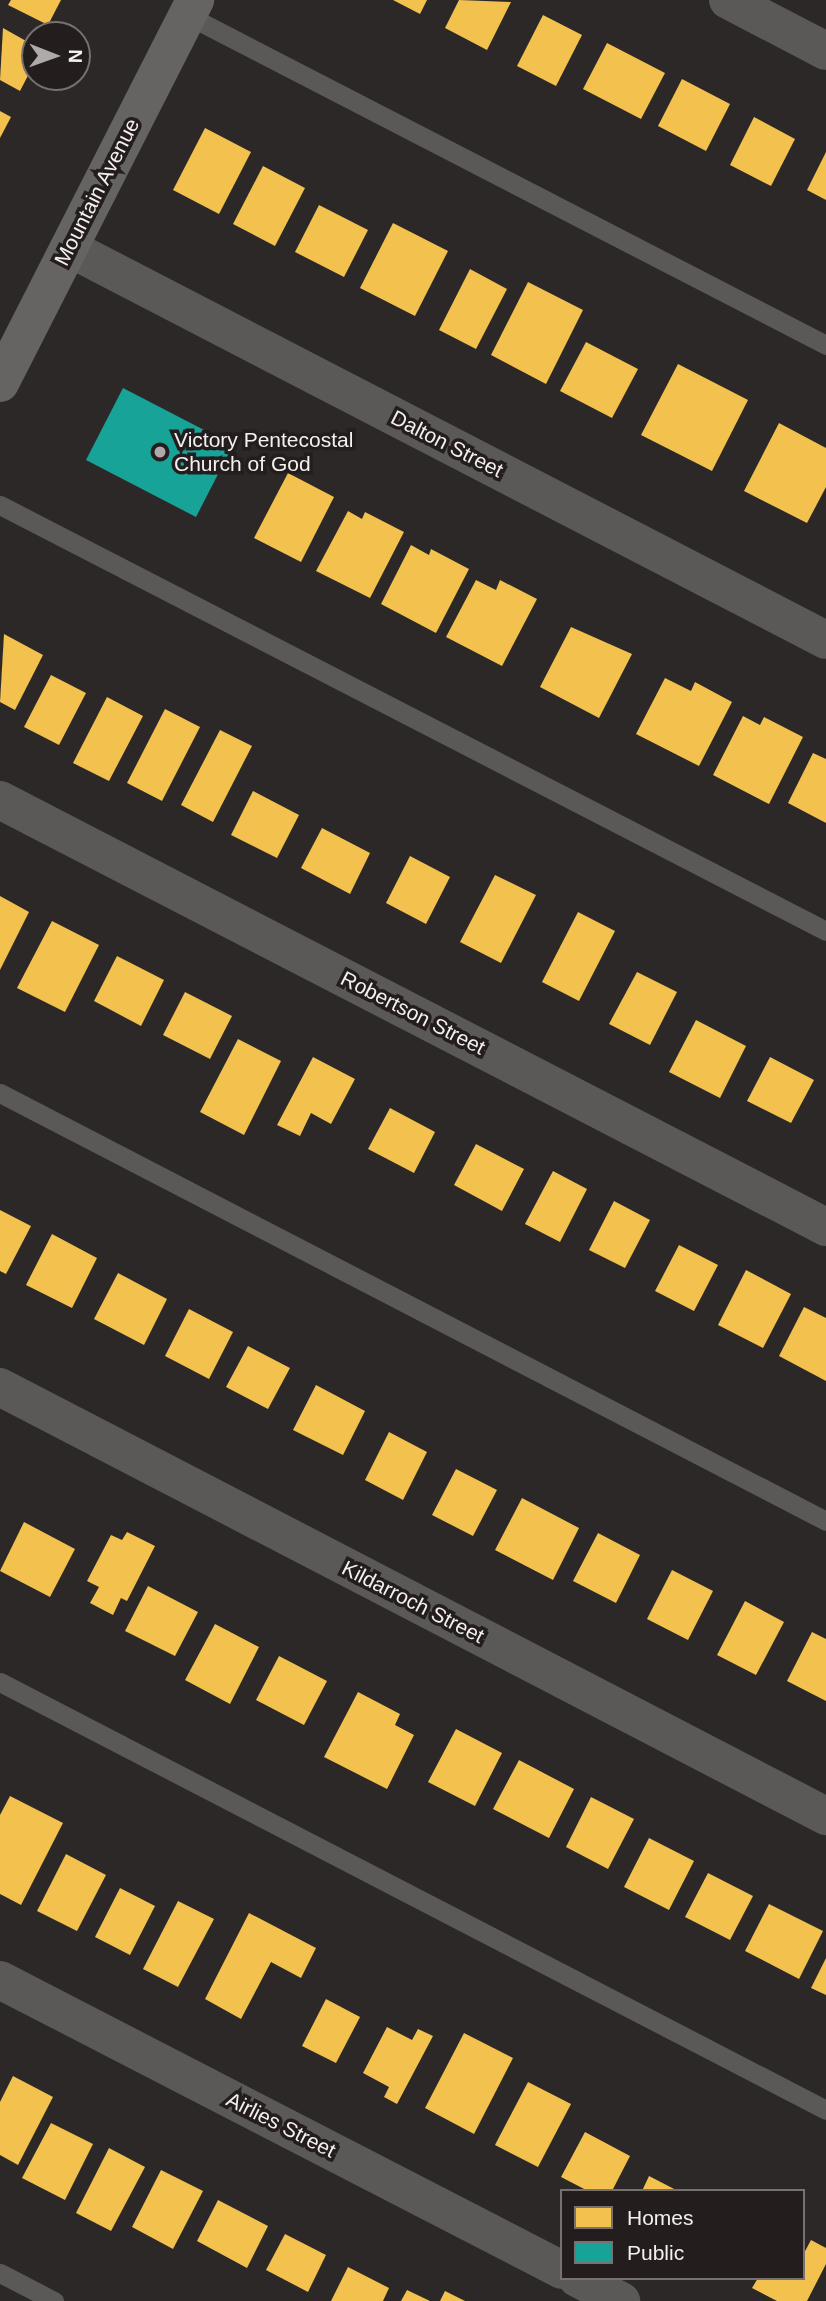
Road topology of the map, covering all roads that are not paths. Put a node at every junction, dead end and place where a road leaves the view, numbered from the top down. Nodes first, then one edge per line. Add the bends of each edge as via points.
1 (728, 0) edge
2 (191, 7) edge
3 (826, 51) edge
4 (69, 248) junction
5 (826, 345) edge
6 (0, 383) edge
7 (0, 505) edge
8 (826, 640) edge
9 (0, 800) edge
10 (826, 931) edge
11 (0, 1093) edge
12 (826, 1227) edge
13 (0, 1387) edge
14 (826, 1521) edge
15 (0, 1682) edge
16 (826, 1816) edge
17 (0, 1980) edge
18 (826, 2110) edge
19 (560, 2269) edge
20 (0, 2273) edge
21 (581, 2280) edge
22 (54, 2301) edge
23 (621, 2301) edge

1 - 3 street
2 - 4 main road, Mountain Avenue
2 - 5 lane
4 - 6 main road, Mountain Avenue
4 - 8 street, Dalton Street
7 - 10 lane
9 - 12 street, Robertson Street
11 - 14 lane
13 - 16 street, Kildarroch Street
15 - 18 lane
17 - 19 street, Airlies Street
20 - 22 lane
21 - 23 street

